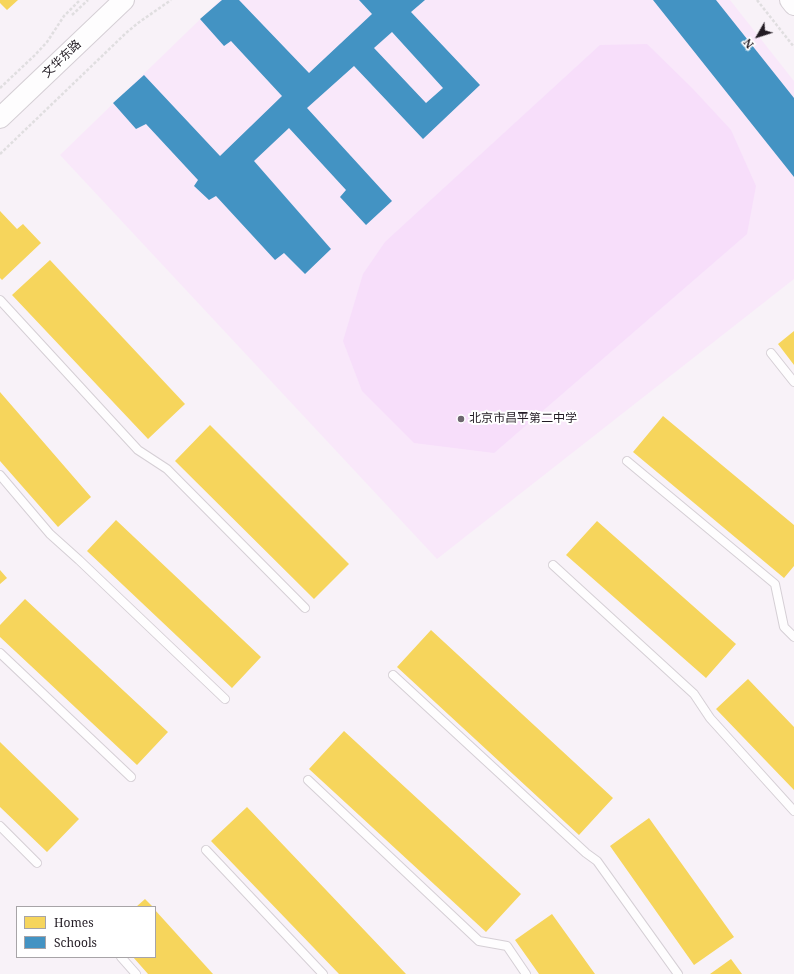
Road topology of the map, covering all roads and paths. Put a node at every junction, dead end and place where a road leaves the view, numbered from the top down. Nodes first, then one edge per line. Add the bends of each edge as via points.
1 (80, 0) edge
2 (88, 0) edge
3 (124, 0) edge
4 (171, 0) edge
5 (757, 0) edge
6 (790, 0) edge
7 (794, 5) edge
8 (72, 15) dead end
9 (794, 47) edge
10 (0, 88) edge
11 (0, 118) edge
12 (0, 154) edge
13 (0, 300) edge
14 (771, 353) dead end
15 (794, 382) edge
16 (627, 461) dead end
17 (0, 475) edge
18 (553, 565) dead end
19 (305, 608) dead end
20 (794, 637) edge
21 (0, 654) edge
22 (393, 675) dead end
23 (225, 699) dead end
24 (131, 777) dead end
25 (308, 780) dead end
26 (794, 811) edge
27 (0, 826) edge
28 (206, 850) dead end
29 (37, 863) dead end
30 (122, 958) edge
31 (136, 974) edge
32 (323, 974) edge
33 (526, 974) edge
34 (678, 974) edge

1 - 10 path via 64,16 35,55
2 - 8 path
3 - 11 street, 文华东路
4 - 12 path via 132,28
5 - 9 path
6 - 7 street
13 - 19 lane via 138,450 167,469
14 - 15 lane
16 - 20 lane via 775,584 784,627
17 - 23 lane via 50,534
18 - 26 lane via 694,694 710,718
21 - 24 lane
22 - 34 lane via 586,853 598,861
25 - 33 lane via 479,941 507,946
27 - 29 lane
28 - 32 lane
30 - 31 lane

